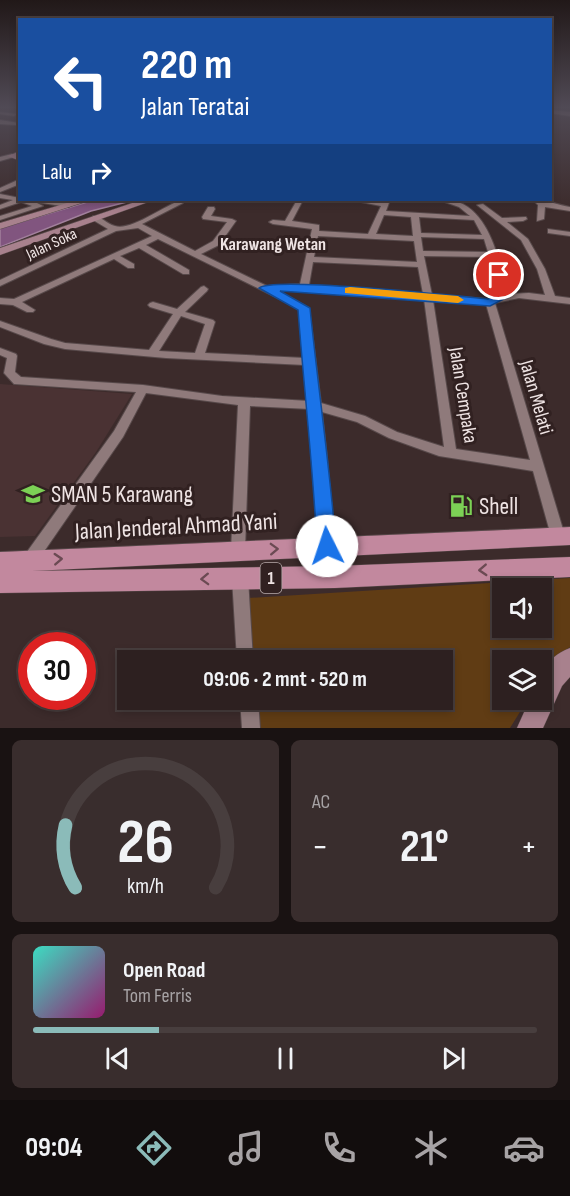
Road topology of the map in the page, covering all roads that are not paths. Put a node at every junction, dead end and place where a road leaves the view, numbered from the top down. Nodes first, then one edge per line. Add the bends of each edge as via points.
1 (17, 156) edge
2 (0, 159) edge
3 (18, 182) edge
4 (0, 193) edge
5 (18, 197) edge
6 (27, 201) edge
7 (47, 201) edge
8 (145, 201) edge
9 (299, 201) edge
10 (363, 201) dead end
11 (447, 201) edge
12 (181, 202) dead end
13 (386, 202) edge
14 (539, 202) edge
15 (78, 203) edge
16 (481, 205) dead end
17 (0, 207) edge
18 (211, 209) dead end
19 (570, 209) edge
20 (382, 213) junction
21 (93, 215) junction
22 (415, 216) junction
23 (0, 218) edge
24 (476, 218) junction
25 (523, 219) dead end
26 (540, 219) dead end
27 (499, 220) junction
28 (273, 222) dead end
29 (287, 223) junction
30 (135, 225) junction
31 (0, 226) edge
32 (114, 229) junction
33 (551, 231) dead end
34 (314, 233) junction
35 (570, 234) edge
36 (160, 235) junction
37 (371, 236) junction
38 (417, 237) junction
39 (486, 237) junction
40 (139, 244) junction
41 (0, 252) edge
42 (196, 253) junction
43 (419, 253) junction
44 (494, 255) junction
45 (114, 256) junction
46 (310, 259) junction
47 (422, 265) junction
48 (131, 267) dead end
49 (186, 272) dead end
50 (0, 283) edge
51 (304, 287) junction
52 (265, 288) junction
53 (204, 289) dead end
54 (428, 296) junction
55 (504, 296) junction
56 (551, 298) junction
57 (0, 301) edge
58 (15, 302) junction
59 (490, 302) junction
60 (570, 302) edge
61 (153, 305) dead end
62 (30, 310) dead end
63 (178, 313) junction
64 (0, 324) edge
65 (0, 351) edge
66 (152, 354) junction
67 (199, 356) junction
68 (309, 363) junction
69 (143, 389) junction
70 (244, 402) junction
71 (313, 405) junction
72 (451, 454) junction
73 (535, 466) junction
74 (564, 536) edge
75 (327, 546) junction
76 (238, 550) junction
77 (136, 554) junction
78 (29, 561) junction
79 (0, 562) edge
80 (570, 567) edge
81 (240, 578) junction
82 (0, 582) edge
83 (129, 582) junction
84 (244, 650) edge
85 (570, 660) edge
86 (250, 710) edge
87 (251, 728) edge
88 (530, 728) edge

1 - 2 street
3 - 4 street
4 - 5 street
5 - 17 street
6 - 23 street via 39,206
7 - 15 street
8 - 21 street
9 - 29 street
10 - 13 street
11 - 24 street
12 - 30 street, Jalan Soka
13 - 20 street
14 - 19 street
14 - 26 street
15 - 21 street
15 - 31 street
16 - 27 street
18 - 42 street via 206,217 232,221 216,243
20 - 22 street
20 - 37 street
21 - 32 street
21 - 41 street
22 - 24 street
22 - 38 street, Jalan Cempaka
24 - 39 street
25 - 27 street
27 - 56 street via 524,239
28 - 29 street
29 - 34 street via 316,227
30 - 32 street, Jalan Soka
30 - 36 street
32 - 50 street, Jalan Soka
33 - 35 street
34 - 37 street
34 - 46 street
36 - 40 street
36 - 42 street
37 - 38 street
38 - 39 street
38 - 43 street, Jalan Cempaka
39 - 44 street
40 - 45 street
40 - 49 street
42 - 52 street
43 - 44 street
43 - 47 street, Jalan Cempaka
44 - 55 street
45 - 48 street
45 - 58 street
46 - 47 street
46 - 51 street
47 - 54 street, Jalan Cempaka
51 - 52 street
51 - 54 street
52 - 68 street via 304,308
53 - 63 street
54 - 59 street
54 - 72 street, Jalan Cempaka
55 - 56 street
55 - 59 street
56 - 60 street
57 - 58 street
58 - 62 street
59 - 73 street, Jalan Melati
61 - 63 street
63 - 66 street
63 - 67 street via 212,324
64 - 66 street via 56,344
65 - 69 street via 12,356 9,373 18,381
66 - 67 street
67 - 68 street
68 - 71 street
69 - 70 street
69 - 78 street via 118,434
70 - 71 street
70 - 76 street
71 - 72 street
71 - 75 street
72 - 73 street, Jalan Cempaka
73 - 74 street, Jalan Melati
74 - 75 main road, Jalan Jenderal Ahmad Yani / 1
76 -> 75 main road, Jalan Jenderal Ahmad Yani / 1
76 - 77 main road, Jalan Jenderal Ahmad Yani / 1
78 -> 77 main road, Jalan Jenderal Ahmad Yani / 1
77 - 83 main road
78 - 79 main road, Jalan Jenderal Ahmad Yani / 1
80 -> 81 main road, 1
81 -> 83 main road, 1
81 - 84 street
82 - 83 main road, 1
85 - 88 street via 554,677
86 - 87 street

